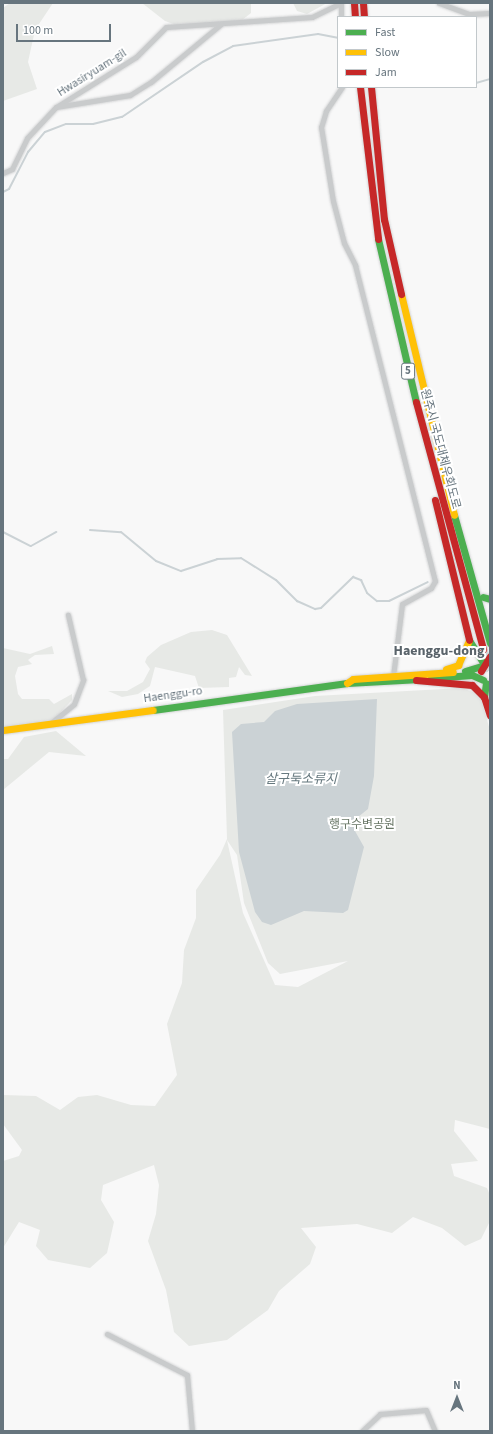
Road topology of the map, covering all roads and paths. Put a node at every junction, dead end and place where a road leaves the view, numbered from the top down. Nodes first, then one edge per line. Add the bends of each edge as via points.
1 (341, 3) edge
2 (354, 3) edge
3 (363, 3) edge
4 (439, 3) edge
5 (490, 13) edge
6 (341, 15) edge
7 (355, 16) edge
8 (364, 16) edge
9 (221, 24) junction
10 (341, 88) edge
11 (360, 88) edge
12 (371, 88) edge
13 (56, 108) junction
14 (3, 173) edge
15 (429, 456) junction
16 (438, 456) junction
17 (487, 598) edge
18 (68, 615) dead end
19 (490, 621) edge
20 (469, 640) junction
21 (490, 643) tunnel mouth
22 (483, 649) tunnel mouth
23 (490, 656) edge
24 (482, 664) junction
25 (393, 676) junction
26 (415, 677) junction
27 (347, 683) junction
28 (486, 683) edge
29 (484, 697) junction
30 (490, 715) edge
31 (52, 722) junction
32 (3, 730) edge
33 (107, 1334) dead end
34 (192, 1431) edge
35 (362, 1431) edge
36 (435, 1431) edge

1 - 6 street
1 - 9 street, Hwasiryuam-gil via 312,17
2 - 7 main road
3 - 8 main road
4 - 5 street via 470,14
9 - 13 street, Hwasiryuam-gil via 151,82 130,95
9 - 13 street, Hwasiryuam-gil via 160,29 148,48
10 - 25 street via 326,111 321,127 333,201 344,243 355,265 435,581 431,588 402,604
11 - 15 main road, 원주시 국도대체우회도로 / 5 via 378,240
12 - 16 main road, 5 via 384,219
13 - 14 street, Hwasiryuam-gil via 27,138 12,169
15 - 20 main road via 428,473
15 - 22 main road, 원주시 국도대체우회도로 / 5
16 - 17 main road via 446,469
16 - 21 main road, 5
17 - 19 main road
18 - 31 street via 83,680 74,704
20 - 24 main road
20 - 26 main road via 465,655 454,668
23 - 24 main road
24 - 26 main road, Haenggu-ro via 473,670
24 - 28 main road
25 - 26 main road, Haenggu-ro
25 - 27 main road, Haenggu-ro via 353,679
26 - 27 main road, Haenggu-ro
26 - 28 main road, Haenggu-ro via 472,675
26 - 29 main road via 466,683
27 - 31 main road, Haenggu-ro
28 - 29 main road
29 - 30 main road
31 - 32 main road, Haenggu-ro
33 - 34 street via 187,1375
35 - 36 street via 380,1414 426,1410

